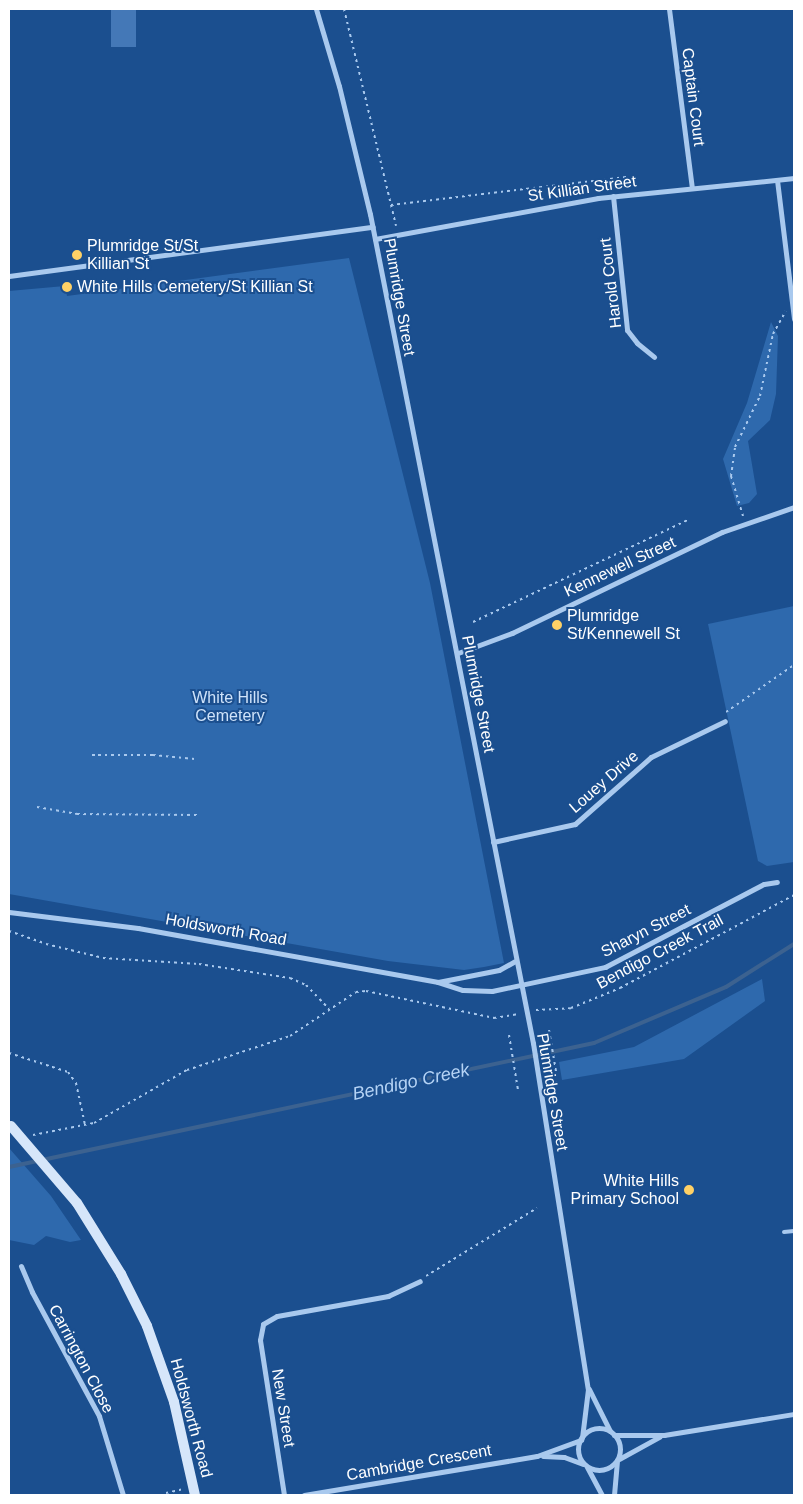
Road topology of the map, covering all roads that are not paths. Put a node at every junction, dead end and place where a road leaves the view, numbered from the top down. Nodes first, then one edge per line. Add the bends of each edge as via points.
1 (316, 9) edge
2 (669, 9) edge
3 (794, 178) edge
4 (777, 180) junction
5 (692, 188) junction
6 (613, 196) junction
7 (373, 227) junction
8 (375, 238) junction
9 (9, 276) edge
10 (794, 319) edge
11 (654, 357) dead end
12 (794, 508) edge
13 (458, 653) junction
14 (725, 721) dead end
15 (493, 842) junction
16 (777, 882) dead end
17 (9, 912) edge
18 (515, 961) junction
19 (438, 982) junction
20 (520, 986) junction
21 (10, 1125) edge
22 (794, 1231) edge
23 (784, 1232) dead end
24 (21, 1266) dead end
25 (420, 1281) road end
26 (588, 1389) junction
27 (794, 1414) edge
28 (612, 1434) junction
29 (664, 1435) junction
30 (582, 1439) junction
31 (537, 1456) junction
32 (618, 1459) junction
33 (586, 1465) junction
34 (195, 1491) edge
35 (123, 1495) edge
36 (284, 1495) edge
37 (304, 1495) edge
38 (602, 1495) edge
39 (614, 1495) edge

1 - 7 street, Plumridge Street via 339,86
2 - 5 street, Captain Court
3 - 4 street, St Killian Street
4 - 5 street, St Killian Street
4 - 10 street
5 - 6 street, St Killian Street
6 - 8 street, St Killian Street
6 - 11 street, Harold Court via 627,330 637,344
7 - 8 street, Plumridge Street
7 - 9 street
8 - 13 street, Plumridge Street via 413,444
12 - 13 street, Kennewell Street via 745,523 512,633
13 - 15 street, Plumridge Street
14 - 15 street, Louey Drive via 651,757 575,824
15 - 18 street, Plumridge Street
16 - 20 street, Sharyn Street via 764,884 611,965
17 - 19 street, Holdsworth Road via 129,927
18 - 19 street, Holdsworth Road via 499,970
18 - 20 street, Plumridge Street
19 - 20 street, Holdsworth Road via 476,992
20 - 26 street, Plumridge Street via 533,1043
21 - 34 main road, Holdsworth Road, bridge via 77,1203 117,1266 147,1326 174,1402
22 - 23 lane
24 - 35 street, Carrington Close via 99,1416
25 - 36 street, New Street via 388,1296 277,1316 263,1324 260,1340
26 - 28 street, Plumridge Street
26 - 30 street, Plumridge Street
27 - 29 street
28 - 29 street
28 - 30 street via 596,1429
28 - 32 street via 620,1446
29 - 32 street
30 - 31 street, Cambridge Crescent
30 - 33 street via 578,1452
31 - 33 street, Cambridge Crescent via 564,1457
31 - 37 street, Cambridge Crescent
32 - 33 street via 605,1469
32 - 39 street
33 - 38 street

